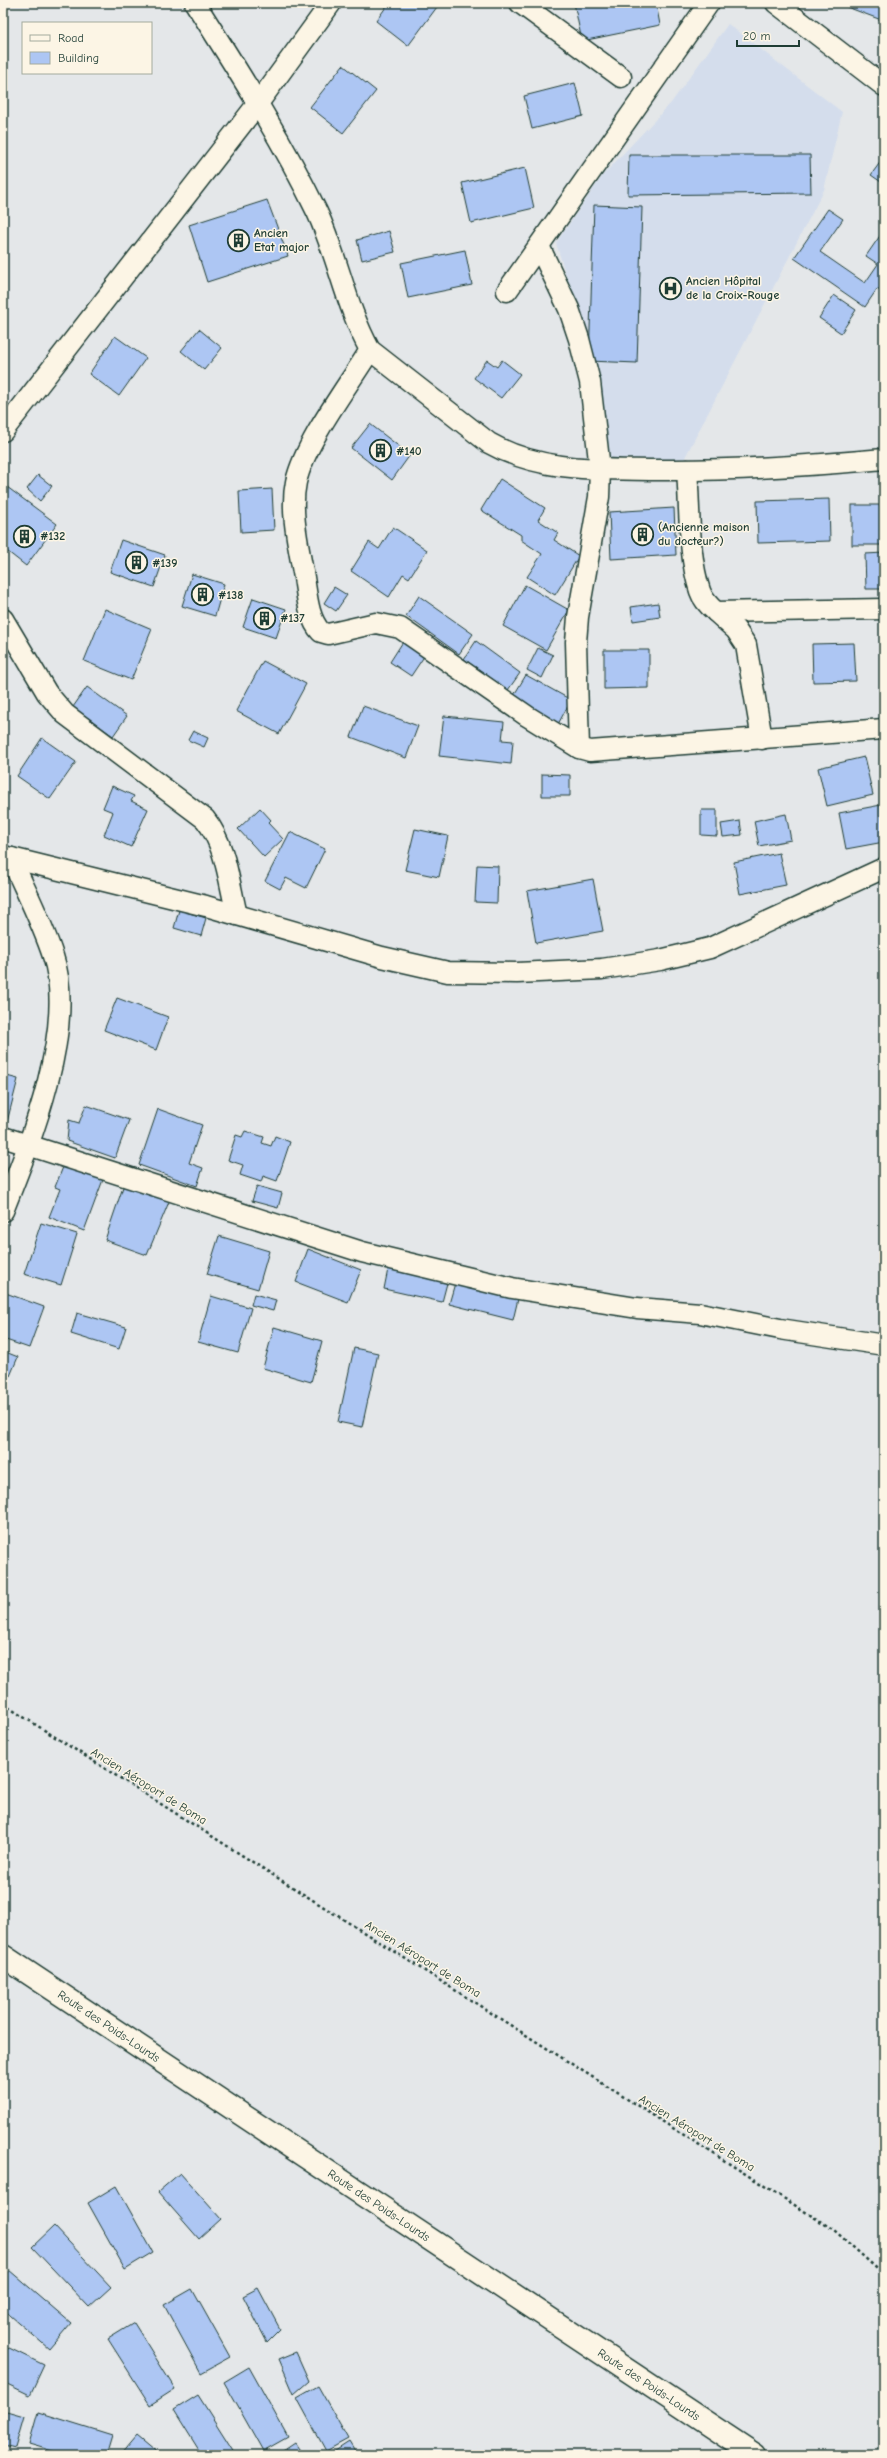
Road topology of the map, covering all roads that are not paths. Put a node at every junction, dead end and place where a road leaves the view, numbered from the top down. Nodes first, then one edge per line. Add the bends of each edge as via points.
1 (195, 3) edge
2 (331, 3) edge
3 (520, 3) edge
4 (710, 3) edge
5 (776, 3) edge
6 (621, 77) dead end
7 (884, 86) edge
8 (259, 102) junction
9 (539, 246) junction
10 (507, 291) dead end
11 (370, 350) junction
12 (3, 431) edge
13 (884, 459) edge
14 (600, 469) junction
15 (687, 470) junction
16 (884, 609) edge
17 (716, 612) junction
18 (3, 618) edge
19 (884, 729) edge
20 (762, 739) junction
21 (579, 748) junction
22 (7, 857) edge
23 (884, 868) edge
24 (237, 915) junction
25 (3, 1137) edge
26 (29, 1145) junction
27 (3, 1210) edge
28 (884, 1345) edge
29 (3, 1956) edge
30 (755, 2455) edge

1 - 8 street
2 - 8 street
3 - 6 street
4 - 9 street
5 - 7 street
8 - 11 street via 317,213 359,331
8 - 12 street
9 - 10 street
9 - 14 street via 569,309 579,339 590,382
11 - 14 street via 489,442 509,454 533,462 578,469
11 - 21 street via 304,457 296,483 298,545 316,627 328,634 376,623 400,628 527,716
13 - 15 street via 766,469
14 - 15 street
14 - 21 street via 599,497 577,629
15 - 17 street via 694,568 706,604
16 - 17 street
17 - 20 street via 736,630 746,645
18 - 24 street via 47,693 65,714 205,818 214,830 222,852
19 - 20 street
20 - 21 street via 590,751
22 - 24 street
22 - 26 street via 53,956 60,994 59,1035
23 - 24 street via 710,948 660,960 602,969 517,973 448,972 382,957
25 - 26 street
26 - 27 street
26 - 28 street via 362,1252 428,1269 576,1299 637,1308 700,1313 780,1329
29 - 30 street, Route des Poids-Lourds

